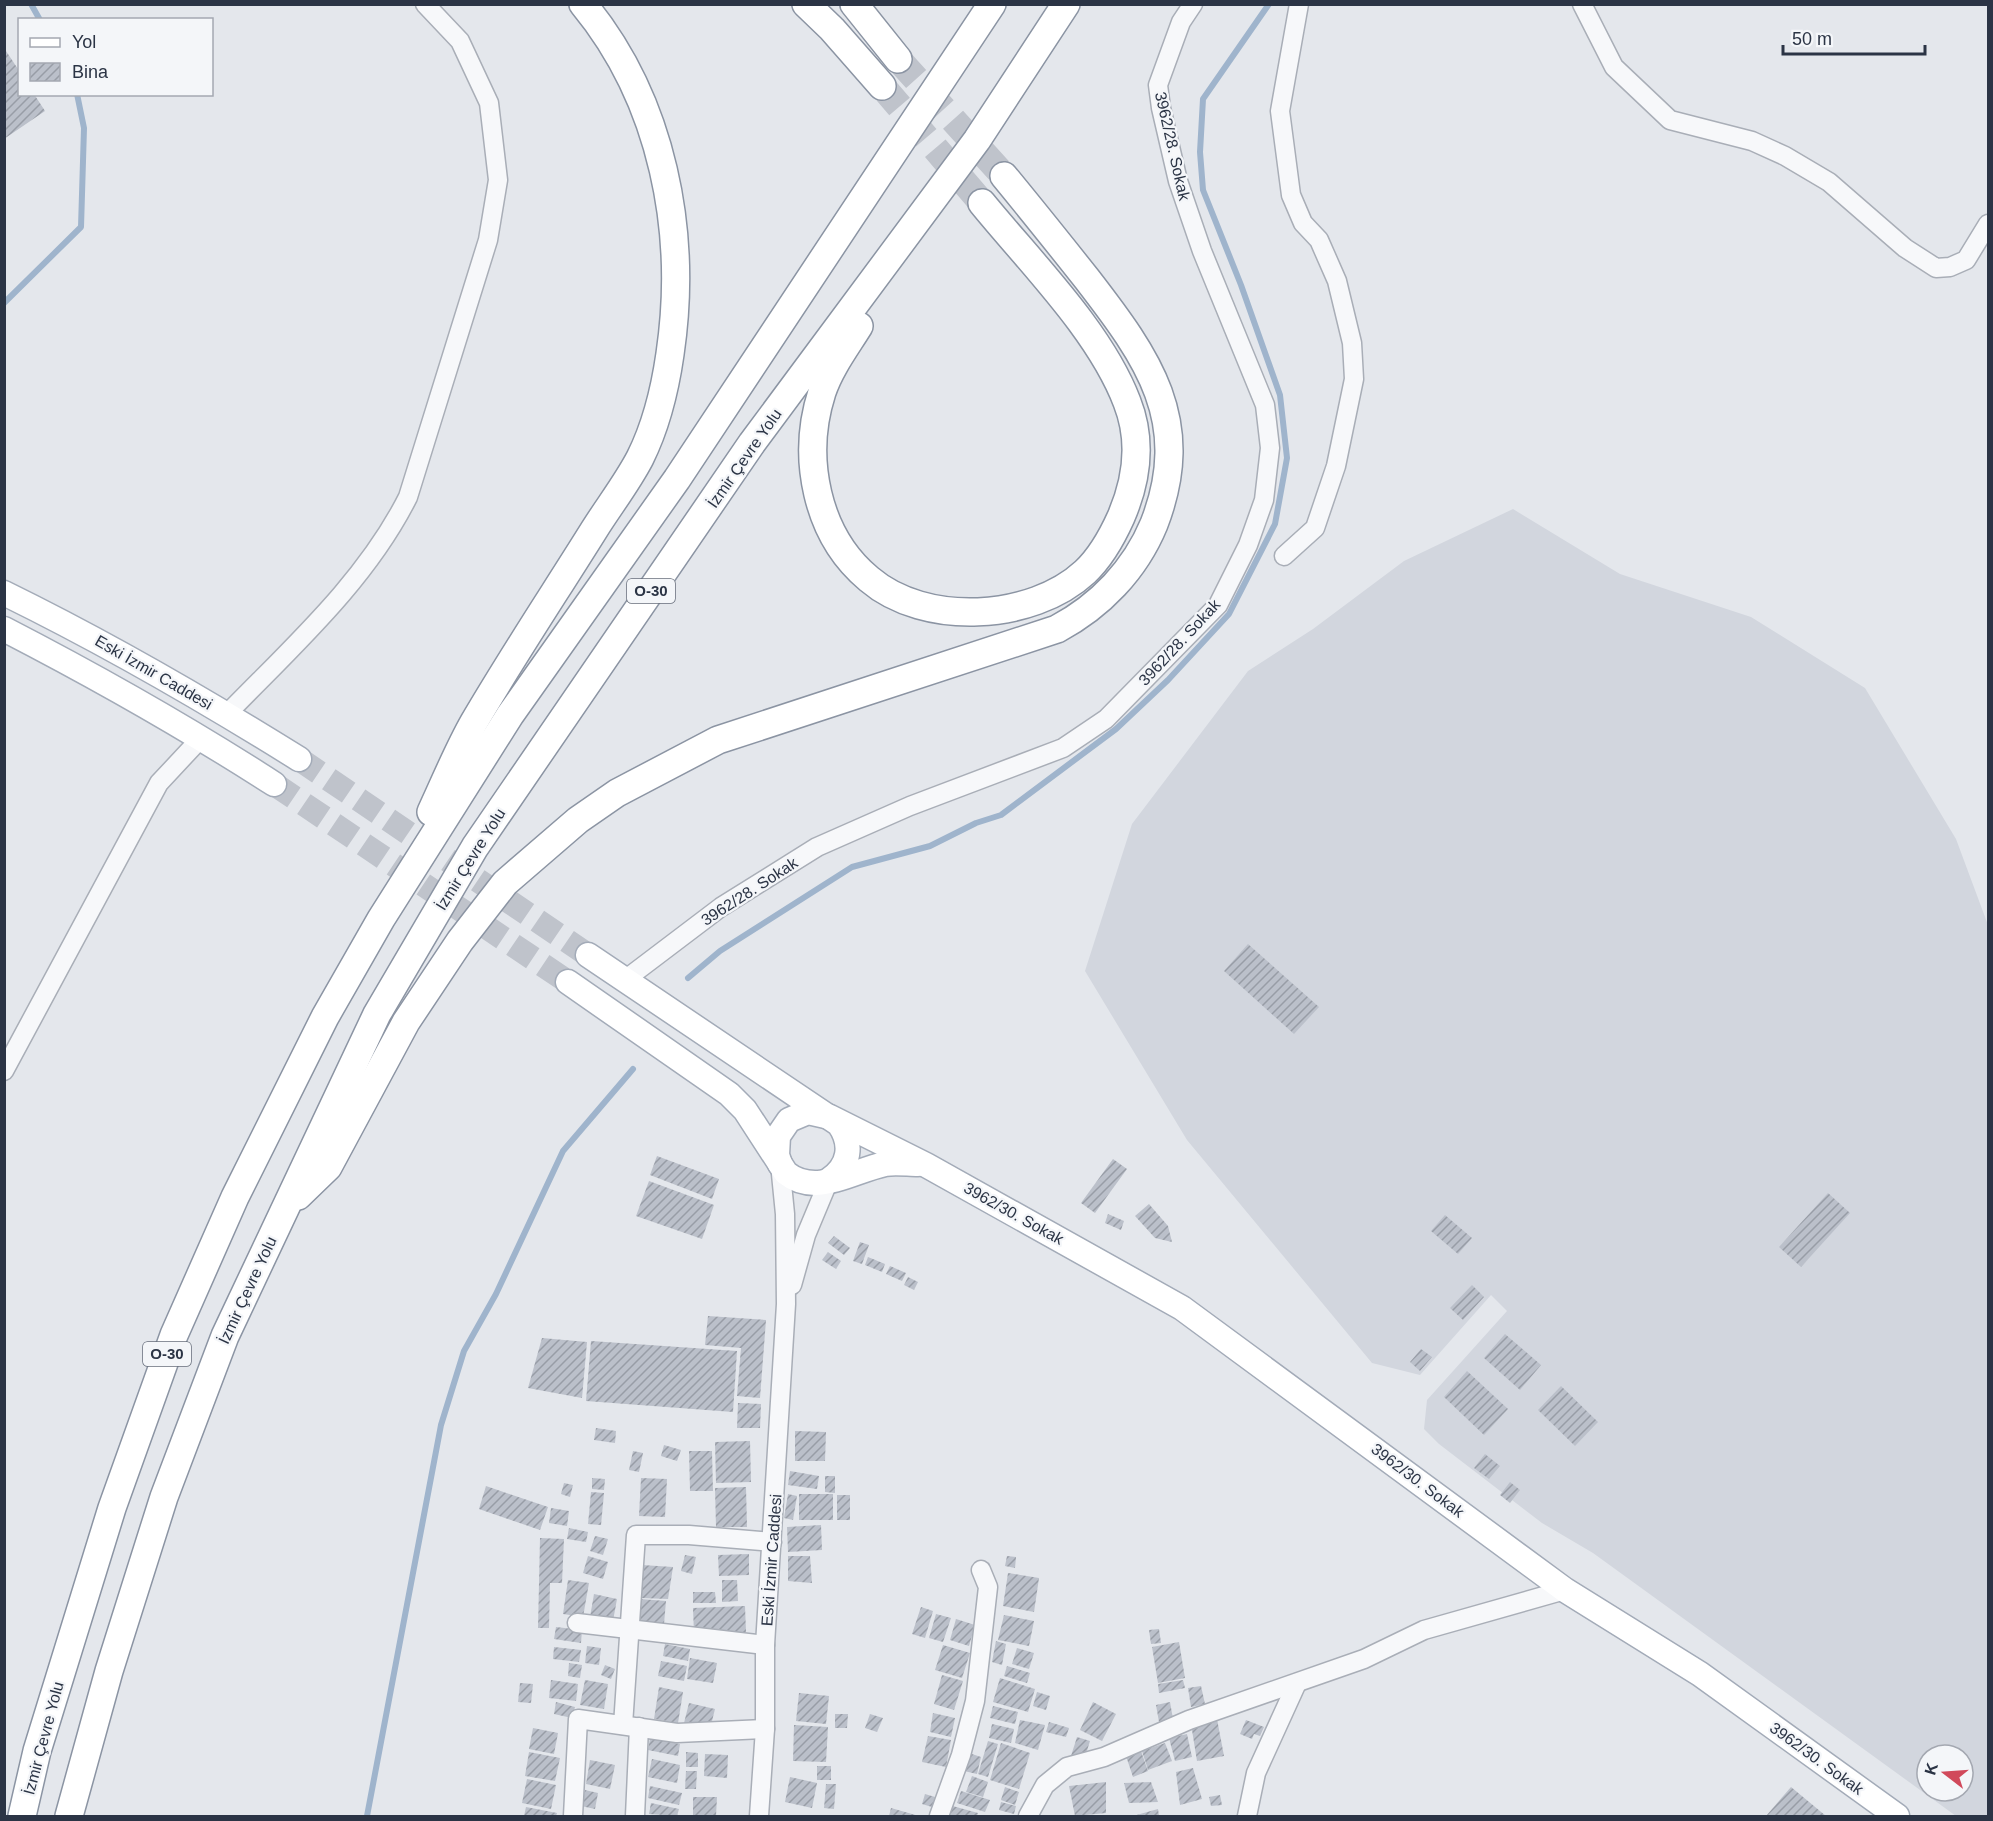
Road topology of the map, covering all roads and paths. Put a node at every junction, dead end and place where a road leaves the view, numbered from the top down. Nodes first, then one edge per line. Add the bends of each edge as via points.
1 (425, 4) edge
2 (584, 4) edge
3 (806, 4) edge
4 (854, 4) edge
5 (992, 4) edge
6 (1066, 4) edge
7 (1193, 4) edge
8 (1299, 4) edge
9 (1582, 4) edge
10 (898, 59) tunnel mouth
11 (882, 86) tunnel mouth
12 (978, 140) junction
13 (1004, 176) tunnel mouth
14 (982, 203) tunnel mouth
15 (1989, 224) edge
16 (1284, 556) dead end
17 (4, 593) edge
18 (4, 629) edge
19 (227, 714) junction
20 (202, 737) junction
21 (299, 759) tunnel mouth
22 (274, 784) tunnel mouth
23 (381, 919) junction
24 (588, 955) tunnel mouth
25 (626, 979) junction
26 (568, 982) tunnel mouth
27 (4, 1071) edge
28 (830, 1116) junction
29 (780, 1164) junction
30 (926, 1165) junction
31 (829, 1180) junction
32 (286, 1207) junction
33 (786, 1304) junction
34 (772, 1542) junction
35 (981, 1570) dead end
36 (1565, 1590) junction
37 (577, 1623) dead end
38 (629, 1628) junction
39 (765, 1645) junction
40 (1297, 1683) junction
41 (631, 1726) junction
42 (765, 1729) junction
43 (22, 1816) edge
44 (69, 1816) edge
45 (573, 1816) edge
46 (635, 1816) edge
47 (759, 1816) edge
48 (939, 1816) edge
49 (1028, 1816) edge
50 (1247, 1816) edge
51 (1897, 1816) edge

1 - 19 street via 460,41 489,103 498,180 488,240 408,497 390,533 321,618
2 - 23 highway via 602,26 629,74 652,127 667,188 676,256 675,320 664,391 640,456 473,724
3 - 11 highway
4 - 10 highway
5 - 23 highway, İzmir Çevre Yolu / O-30 via 677,479 510,715
6 - 12 highway, İzmir Çevre Yolu / O-30
7 - 25 street, 3962/28. Sokak via 1158,85 1161,108 1178,181 1202,251 1265,405 1270,448 1264,500 1248,545 1218,605 1106,718 1063,748 910,806 817,847 721,908
8 - 16 street via 1280,111 1291,195 1303,223 1319,240 1337,281 1352,343 1354,379 1336,466 1315,528
9 - 15 street via 1614,67 1670,120 1752,141 1785,156 1829,182 1905,248 1936,268 1966,260
12 - 14 highway via 830,373 818,412 813,460 825,522 869,579 919,604 987,612 1046,598 1084,572 1111,537 1132,487 1136,432 1108,363 1086,330
12 - 32 highway, İzmir Çevre Yolu / O-30 via 752,443 476,847 377,1014
13 - 32 highway via 1123,326 1149,366 1159,393 1169,461 1158,513 1134,564 1093,605 1057,629 718,740 634,783 578,820 506,883 479,915 406,1022 328,1167
17 - 19 main road, Eski İzmir Caddesi via 96,639
18 - 20 main road, Eski İzmir Caddesi
19 - 21 main road, Eski İzmir Caddesi
20 - 22 main road, Eski İzmir Caddesi
20 - 27 street via 159,783
23 - 43 highway, İzmir Çevre Yolu / O-30 via 325,1017 267,1133 174,1335 112,1508 37,1751
24 - 25 main road
25 - 28 main road
26 - 29 main road via 729,1094 745,1110
28 - 29 main road via 808,1112 789,1120 778,1136
28 - 30 main road, 3962/30. Sokak
28 - 31 main road via 846,1134 848,1152 842,1169
29 - 31 main road via 795,1180 805,1184
29 - 33 street, Eski İzmir Caddesi
30 - 31 main road via 887,1164
30 - 36 main road, 3962/30. Sokak via 1182,1308
31 - 33 street, Eski İzmir Caddesi via 806,1235
32 - 44 highway, İzmir Çevre Yolu / O-30 via 225,1336 164,1497 109,1671
33 - 34 street, Eski İzmir Caddesi
34 - 38 street via 636,1535
34 - 39 street, Eski İzmir Caddesi
35 - 48 street via 988,1587 975,1701
36 - 40 street via 1424,1630 1364,1659
36 - 51 main road, 3962/30. Sokak via 1700,1674
37 - 38 street
38 - 39 street
38 - 41 street
39 - 42 street, Eski İzmir Caddesi
40 - 49 street via 1189,1720 1104,1757 1067,1767 1045,1785
40 - 50 street via 1256,1773
41 - 42 street via 677,1733
41 - 45 street via 578,1719
41 - 46 street
42 - 47 street, Eski İzmir Caddesi

